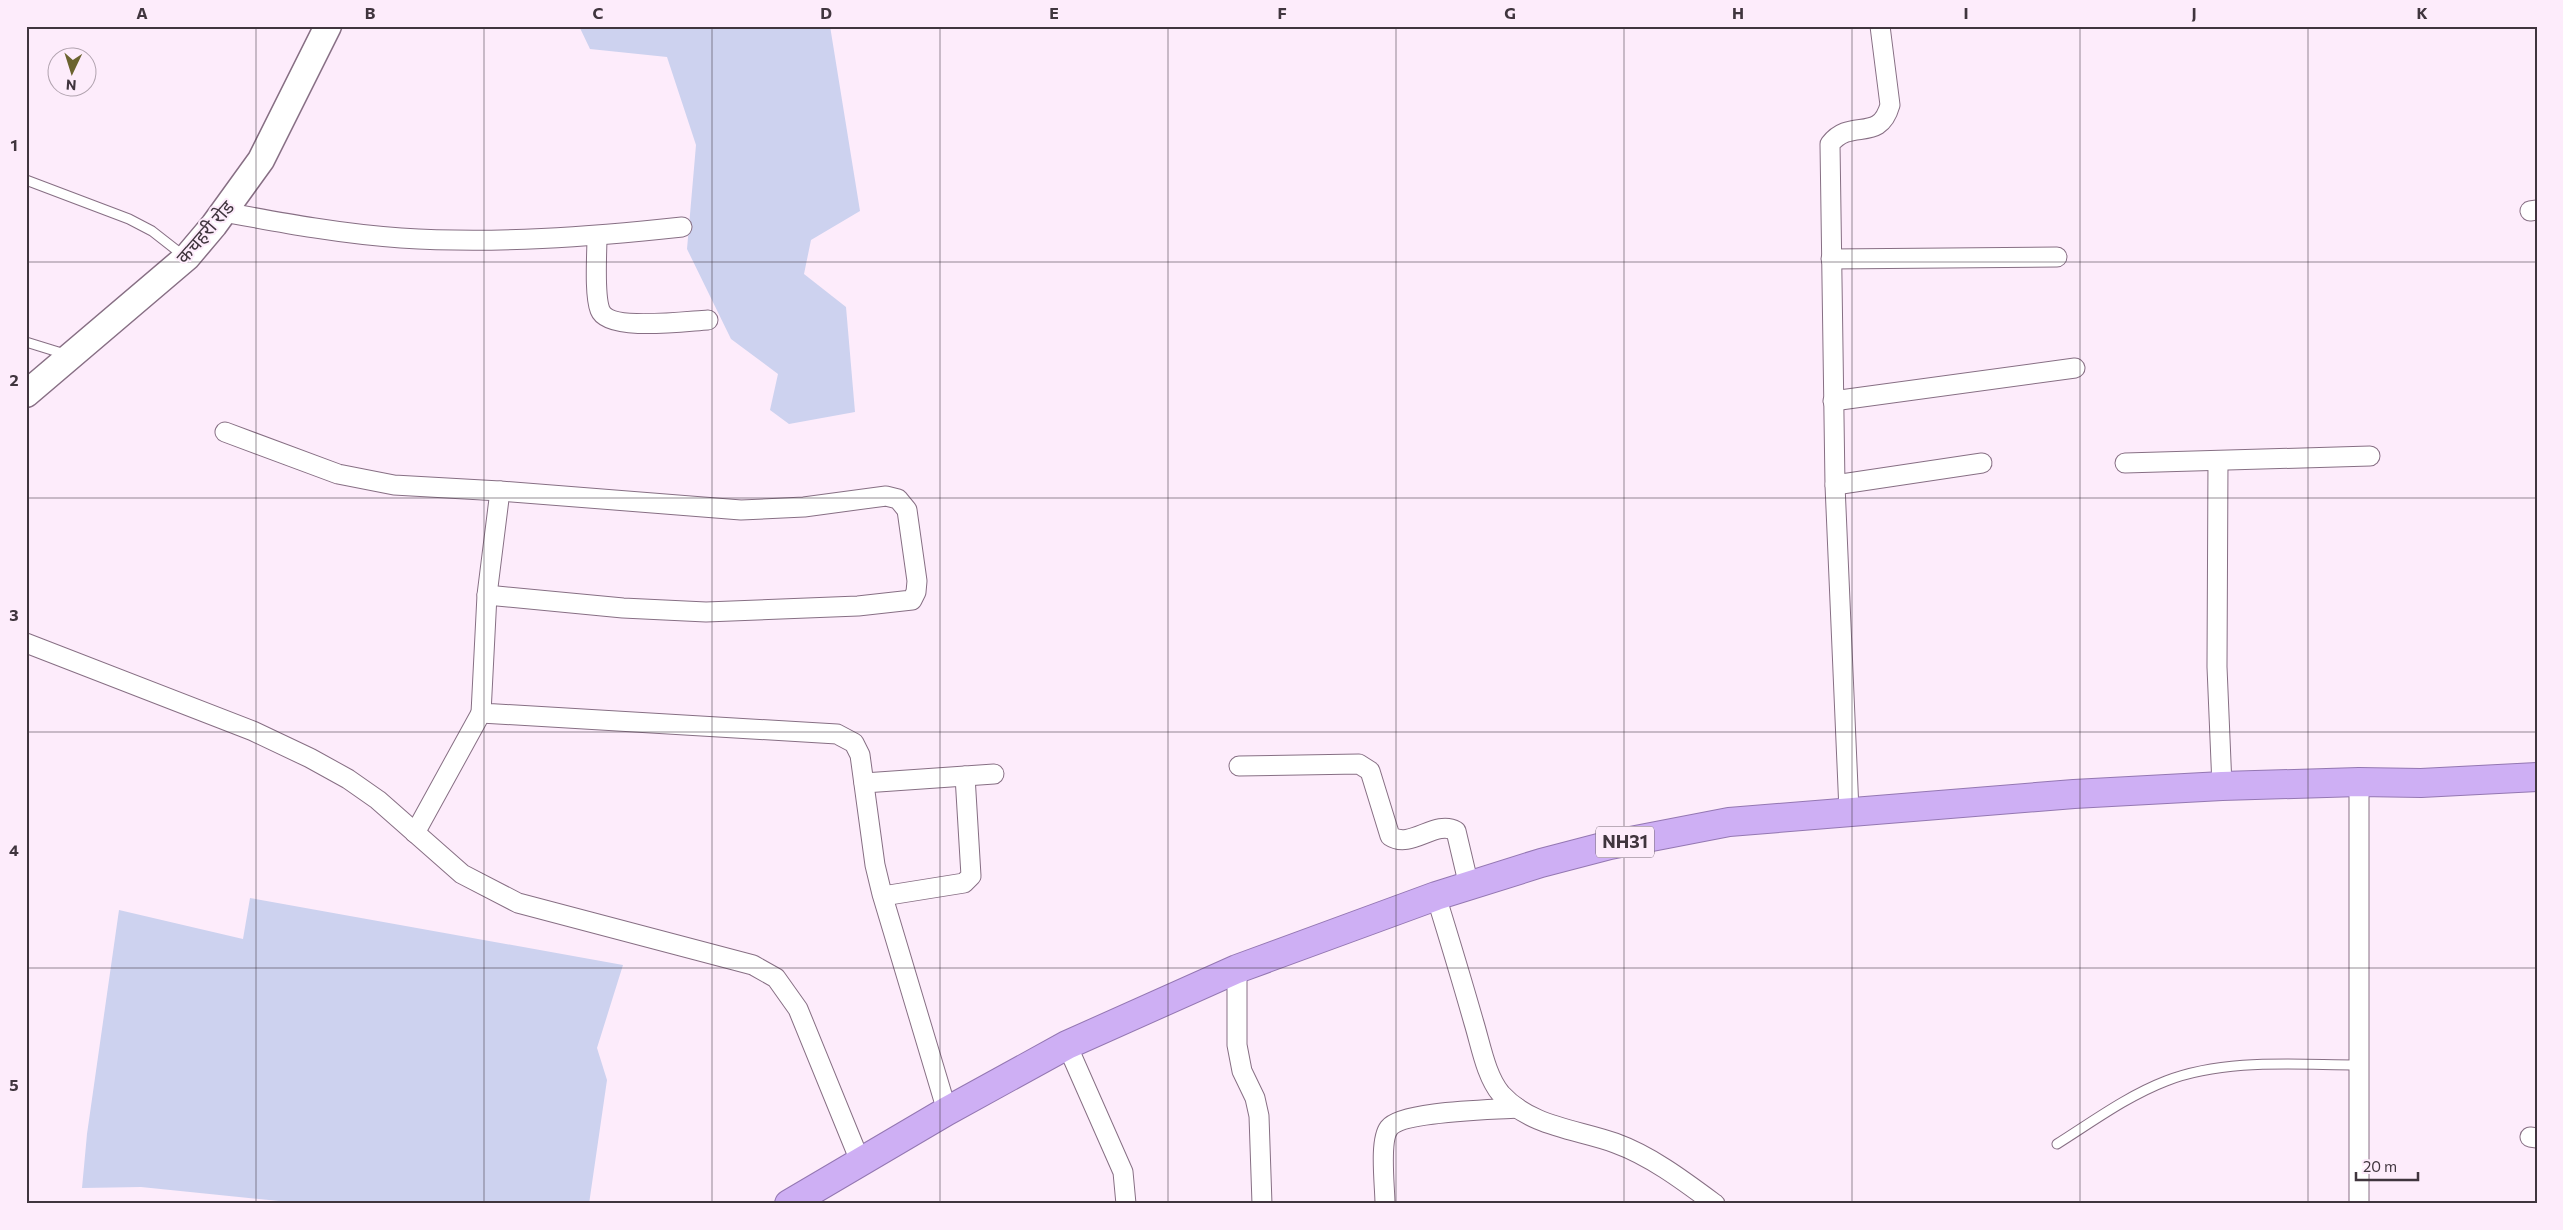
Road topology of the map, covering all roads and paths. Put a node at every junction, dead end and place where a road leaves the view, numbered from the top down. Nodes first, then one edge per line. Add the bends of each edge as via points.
1 (328, 26) edge
2 (1880, 26) edge
3 (26, 180) edge
4 (224, 212) junction
5 (682, 226) dead end
6 (597, 236) junction
7 (187, 257) junction
8 (2057, 257) dead end
9 (1831, 259) junction
10 (708, 320) dead end
11 (26, 342) edge
12 (71, 355) junction
13 (2076, 368) dead end
14 (26, 394) edge
15 (1834, 401) junction
16 (225, 432) dead end
17 (2370, 456) dead end
18 (2218, 461) junction
19 (1982, 463) dead end
20 (2125, 463) dead end
21 (1835, 485) junction
22 (500, 491) junction
23 (487, 595) junction
24 (26, 642) edge
25 (480, 713) junction
26 (1239, 766) dead end
27 (994, 774) dead end
28 (965, 776) junction
29 (2537, 778) edge
30 (2359, 782) junction
31 (864, 783) junction
32 (2222, 786) junction
33 (1849, 811) junction
34 (415, 833) junction
35 (1469, 886) junction
36 (883, 896) junction
37 (1436, 896) junction
38 (1237, 969) junction
39 (1067, 1045) junction
40 (2359, 1064) junction
41 (1517, 1108) junction
42 (947, 1111) junction
43 (2057, 1144) dead end
44 (860, 1161) junction
45 (824, 1193) edge
46 (788, 1204) edge
47 (1126, 1204) edge
48 (1262, 1204) edge
49 (1385, 1204) edge
50 (1715, 1204) edge
51 (2359, 1204) edge

1 - 4 main road, कचहरी रोड via 260,160
2 - 9 street via 1890,105 1880,126 1837,136 1830,144
3 - 7 lane via 129,219
4 - 6 street via 290,225 400,238 450,240
4 - 7 main road, कचहरी रोड
5 - 6 street
6 - 10 street via 598,295 600,311 606,318 634,324
7 - 12 main road, कचहरी रोड
8 - 9 street
9 - 15 street
11 - 12 lane
12 - 14 main road, कचहरी रोड
13 - 15 street
15 - 21 street
16 - 22 street via 338,474 366,481
17 - 18 street
18 - 20 street
18 - 32 street via 2217,667
19 - 21 street
21 - 33 street
22 - 23 street
22 - 23 street via 741,510 804,507 886,496 898,499 906,510 916,592 912,600 900,602 706,612
23 - 25 street
24 - 34 street via 253,731 310,758 348,779
25 - 31 street via 836,734 854,743 860,755
25 - 34 street
26 - 35 street via 1365,766 1370,771 1390,836 1405,840 1443,827 1456,831
27 - 28 street
28 - 31 street
28 - 36 street via 971,876 964,883
29 - 30 highway, NH31
30 - 32 highway, NH31
30 - 40 street
31 - 36 street via 875,865
32 - 33 highway, NH31
33 - 35 highway, NH31 via 1729,822 1540,863
34 - 44 street via 462,874 518,903 753,965 776,978 798,1008
35 - 37 highway, NH31
36 - 42 street
37 - 38 highway, NH31
37 - 41 street via 1492,1078 1501,1093
38 - 39 highway, NH31
38 - 48 street via 1237,1045 1242,1072 1259,1116
39 - 42 highway, NH31
39 - 47 street via 1123,1172
40 - 43 lane via 2243,1066 2193,1073 2137,1094
40 - 51 street
41 - 49 street via 1419,1116 1402,1119 1390,1127 1385,1146
41 - 50 street via 1530,1117 1616,1143 1680,1178
42 - 44 highway, NH31
44 - 45 highway, NH31
45 - 46 highway, NH31

